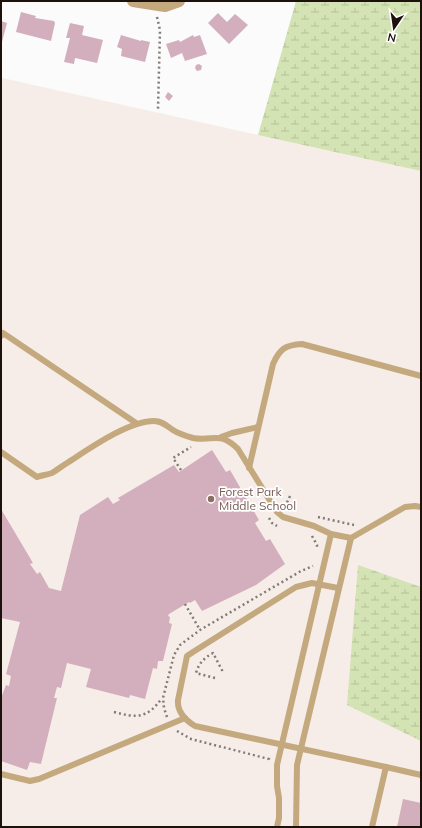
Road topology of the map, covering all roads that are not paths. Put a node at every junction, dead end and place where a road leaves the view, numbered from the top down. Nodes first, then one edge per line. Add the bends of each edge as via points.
1 (133, 1) edge
2 (179, 1) edge
3 (1, 336) edge
4 (421, 376) edge
5 (136, 423) junction
6 (258, 427) junction
7 (221, 437) junction
8 (1, 452) edge
9 (249, 468) junction
10 (421, 507) edge
11 (331, 534) junction
12 (351, 538) junction
13 (319, 584) junction
14 (338, 588) junction
15 (185, 718) junction
16 (282, 744) junction
17 (302, 748) junction
18 (386, 767) junction
19 (1, 774) edge
20 (421, 775) edge
21 (277, 827) edge
22 (296, 827) edge
23 (372, 827) edge

1 - 2 street via 165,6
3 - 5 lane via 3,333
4 - 6 lane via 302,344 289,345 277,354 273,364
5 - 7 lane via 155,421 166,424 185,436 204,439
5 - 8 lane via 51,473 37,477
6 - 7 lane
6 - 9 lane
7 - 9 lane via 238,449
9 - 11 lane via 281,516
10 - 12 lane via 405,507
11 - 12 lane
11 - 13 lane
12 - 14 lane
13 - 14 lane
13 - 15 lane via 296,587 187,656 177,707
13 - 16 lane
14 - 17 lane
15 - 16 lane via 195,726
15 - 19 lane via 39,780 30,781
16 - 17 lane
16 - 21 lane via 277,764
17 - 18 lane
17 - 22 lane via 297,765
18 - 20 lane
18 - 23 lane

